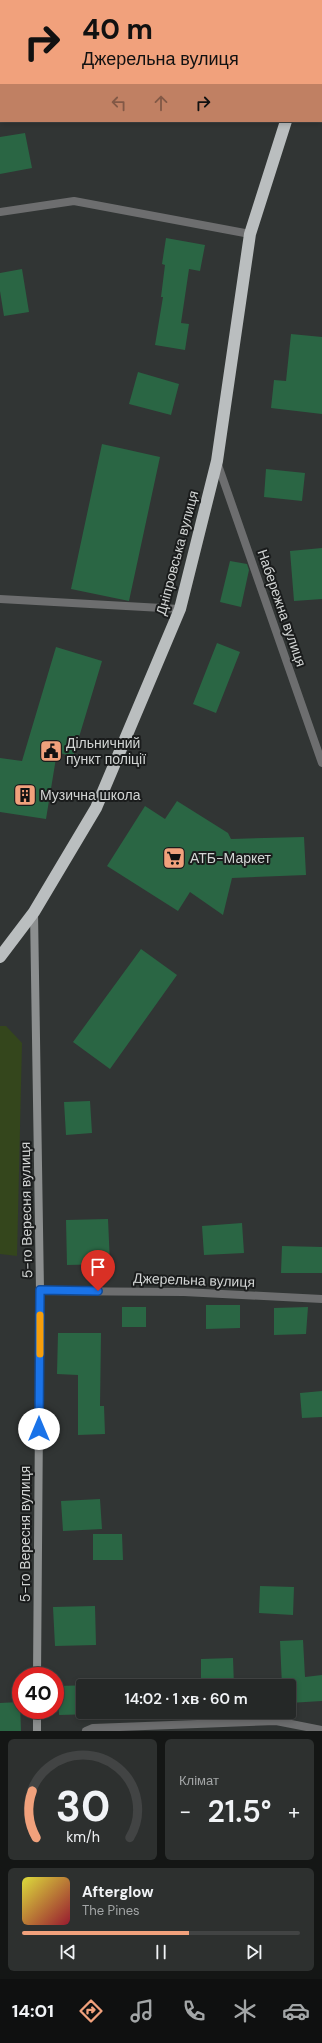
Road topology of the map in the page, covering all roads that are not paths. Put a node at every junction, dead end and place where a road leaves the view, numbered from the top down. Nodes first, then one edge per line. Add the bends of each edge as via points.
1 (286, 122) edge
2 (0, 212) edge
3 (250, 234) junction
4 (217, 461) junction
5 (0, 599) edge
6 (180, 609) junction
7 (322, 763) edge
8 (34, 912) junction
9 (0, 958) edge
10 (40, 1290) junction
11 (322, 1299) edge
12 (37, 1667) edge
13 (37, 1719) edge
14 (322, 1730) edge
15 (37, 1731) edge
16 (86, 1731) edge

1 - 3 highway, Дніпровська вулиця
2 - 3 street via 74,201
3 - 4 highway, Дніпровська вулиця
4 - 6 highway, Дніпровська вулиця
4 - 7 street, Набережна вулиця
5 - 6 street
6 - 8 highway, Дніпровська вулиця via 96,808
8 - 9 highway, Дніпровська вулиця
8 - 10 street, 5-го Вересня вулиця
10 - 11 street, Джерельна вулиця via 184,1292
10 - 12 street, 5-го Вересня вулиця
13 - 15 street
14 - 16 street via 276,1720 93,1728

